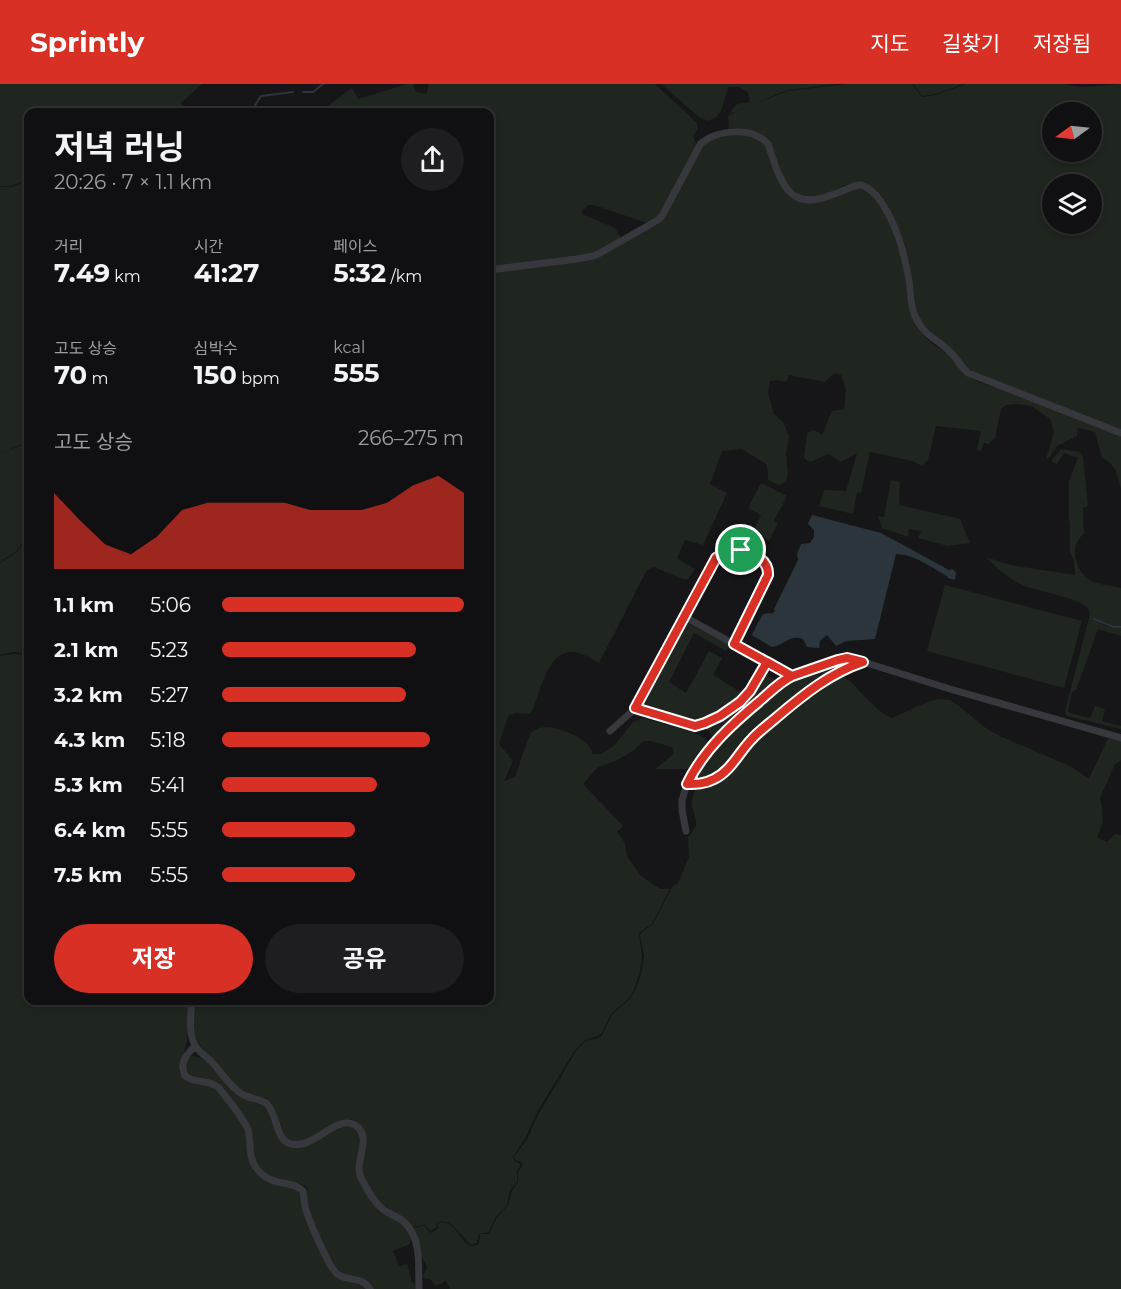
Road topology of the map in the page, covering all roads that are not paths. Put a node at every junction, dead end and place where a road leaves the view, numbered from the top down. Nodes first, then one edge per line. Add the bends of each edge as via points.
1 (494, 269) edge
2 (1121, 433) edge
3 (685, 617) junction
4 (734, 644) junction
5 (767, 662) junction
6 (863, 662) junction
7 (792, 676) junction
8 (635, 708) junction
9 (610, 731) dead end
10 (1121, 738) edge
11 (687, 784) junction
12 (686, 831) dead end
13 (192, 1005) edge
14 (195, 1046) junction
15 (370, 1289) edge
16 (419, 1289) edge

1 - 2 street via 600,253 662,216 701,142 720,134 744,132 768,144 783,183 799,199 823,198 861,185 875,194 885,207 904,256 916,319 962,368
3 - 4 street
3 - 4 street via 716,558 741,550 758,557 766,564 768,575
3 - 8 street
4 - 5 street
5 - 7 street
5 - 8 street via 740,702 705,723 695,726
6 - 7 street via 847,658
6 - 10 street
6 - 11 street via 821,682 754,737 720,776
7 - 11 street via 717,740
8 - 9 street
11 - 12 street via 682,800
13 - 14 street via 190,1028
14 - 15 street via 183,1062 185,1076 219,1088 247,1129 251,1158 257,1169 271,1181 295,1185 303,1191 306,1210 332,1269 341,1276 363,1281
14 - 16 street via 239,1092 267,1104 286,1142 307,1143 344,1122 359,1128 363,1143 359,1167 362,1179 381,1208 406,1224 412,1233 419,1255

